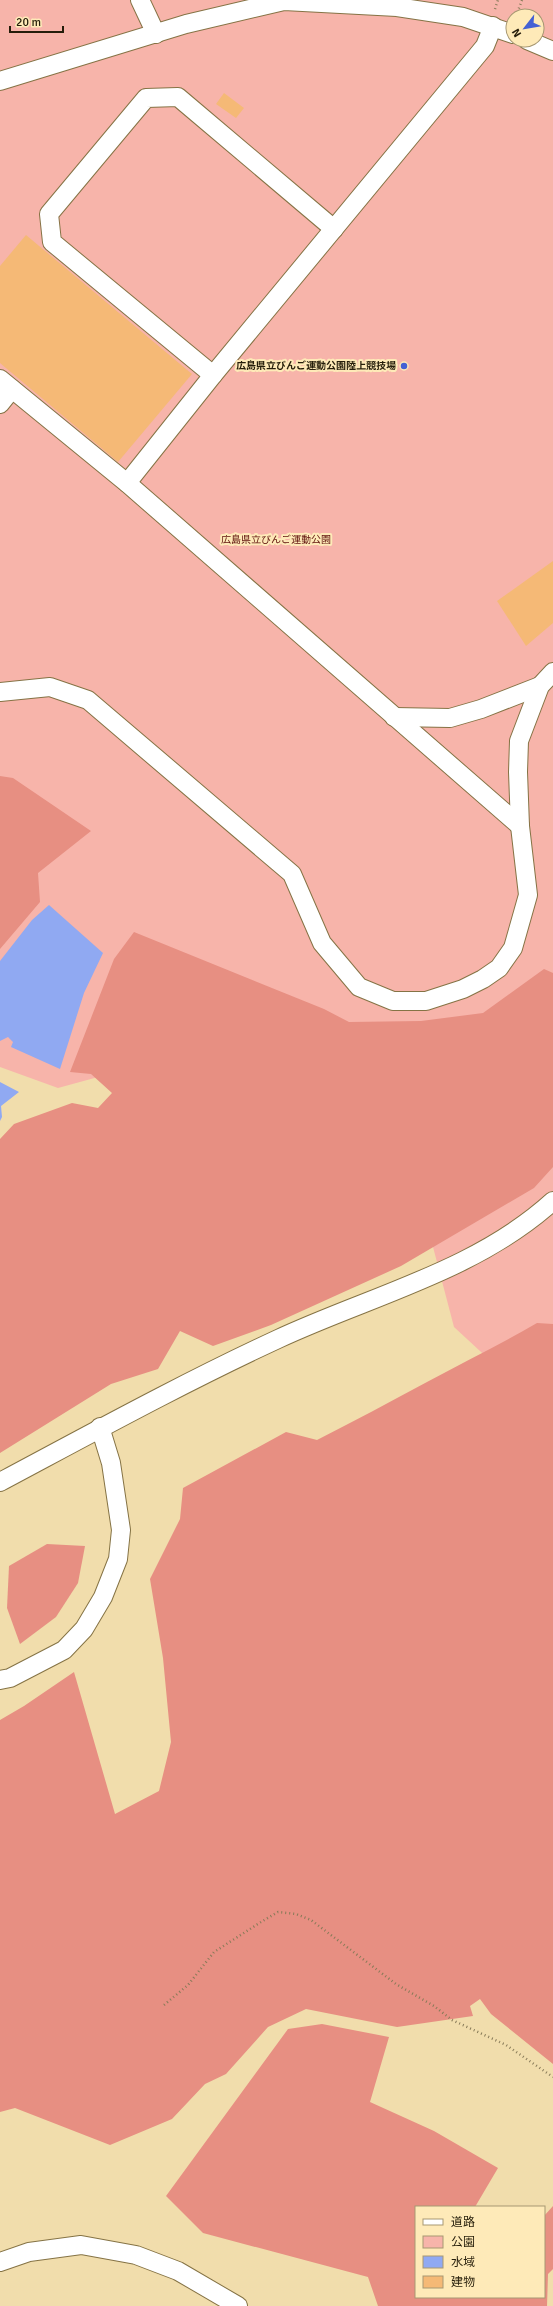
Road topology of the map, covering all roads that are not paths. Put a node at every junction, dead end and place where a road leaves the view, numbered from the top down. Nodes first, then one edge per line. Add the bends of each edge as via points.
1 (140, 0) edge
2 (284, 1) edge
3 (493, 26) junction
4 (505, 31) edge
5 (156, 34) junction
6 (0, 81) edge
7 (334, 229) junction
8 (213, 375) junction
9 (6, 384) edge
10 (0, 404) edge
11 (127, 483) junction
12 (553, 672) edge
13 (540, 686) junction
14 (0, 692) edge
15 (394, 716) junction
16 (520, 826) junction
17 (553, 1201) edge
18 (100, 1427) junction
19 (0, 1482) edge
20 (0, 1680) edge
21 (0, 2262) edge
22 (238, 2306) edge

1 - 5 street
2 - 3 street via 397,7 463,17
2 - 5 street via 186,24
3 - 4 street
3 - 7 street via 485,46
5 - 6 street
7 - 8 street
7 - 8 street via 178,97 146,98 49,214 52,242
8 - 11 street
9 - 10 street
9 - 11 street
11 - 15 street
12 - 13 street
13 - 15 street via 450,718
13 - 16 street via 519,741
14 - 16 street via 50,687 88,700 292,874 322,943 359,987 393,1001 426,1001 463,989 499,968 510,953 521,926 528,895
15 - 16 street
17 - 18 street via 532,1221 453,1266 279,1338
18 - 19 street
18 - 20 street via 111,1463 121,1530 118,1559 104,1597 84,1629 64,1650 10,1678
21 - 22 street via 29,2252 81,2245 128,2254 178,2270

